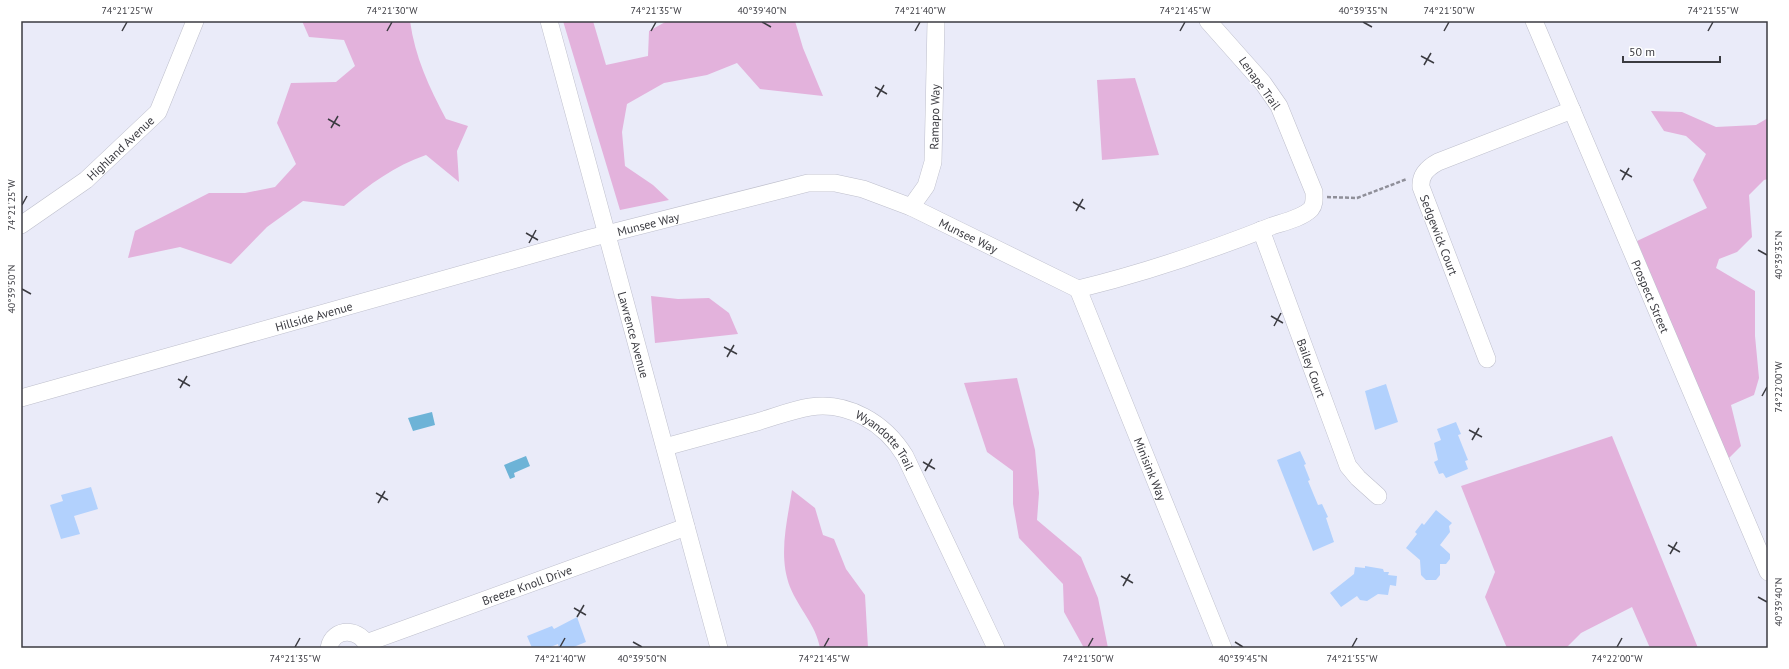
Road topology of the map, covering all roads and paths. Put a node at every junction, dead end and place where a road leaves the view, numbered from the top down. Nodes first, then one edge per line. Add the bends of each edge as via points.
1 (195, 21) edge
2 (549, 21) edge
3 (936, 21) edge
4 (1208, 21) edge
5 (1534, 21) edge
6 (1572, 110) junction
7 (1424, 172) junction
8 (1314, 198) junction
9 (911, 207) junction
10 (21, 225) edge
11 (1261, 230) junction
12 (606, 234) junction
13 (1078, 289) junction
14 (1487, 359) dead end
15 (21, 398) edge
16 (665, 448) junction
17 (1378, 496) dead end
18 (686, 527) junction
19 (1768, 572) edge
20 (367, 645) edge
21 (329, 648) edge
22 (719, 648) edge
23 (996, 648) edge
24 (1223, 648) edge

1 - 10 street, Highland Avenue via 158,112 86,180
2 - 12 street, Lawrence Avenue
3 - 9 street, Ramapo Way via 933,162 926,186
4 - 8 street, Lenape Trail via 1279,106
5 - 6 street, Prospect Street
6 - 7 street via 1438,162
6 - 19 street, Prospect Street
7 - 8 path via 1357,198
7 - 14 street, Sedgewick Court via 1420,180 1421,187
8 - 11 street via 1312,208 1305,213
9 - 12 street, Munsee Way via 863,189 835,183 808,183
9 - 13 street, Munsee Way
11 - 13 street via 1117,280
11 - 17 street, Bailey Court via 1348,466
12 - 15 street, Hillside Avenue
12 - 16 street, Lawrence Avenue
13 - 24 street, Minisink Way
16 - 18 street, Lawrence Avenue
16 - 23 street, Wyandotte Trail via 808,408 835,407 872,420 887,432 905,456
18 - 20 street, Breeze Knoll Drive
18 - 22 street, Lawrence Avenue
20 - 21 street, Breeze Knoll Drive via 358,634 345,632 333,638

